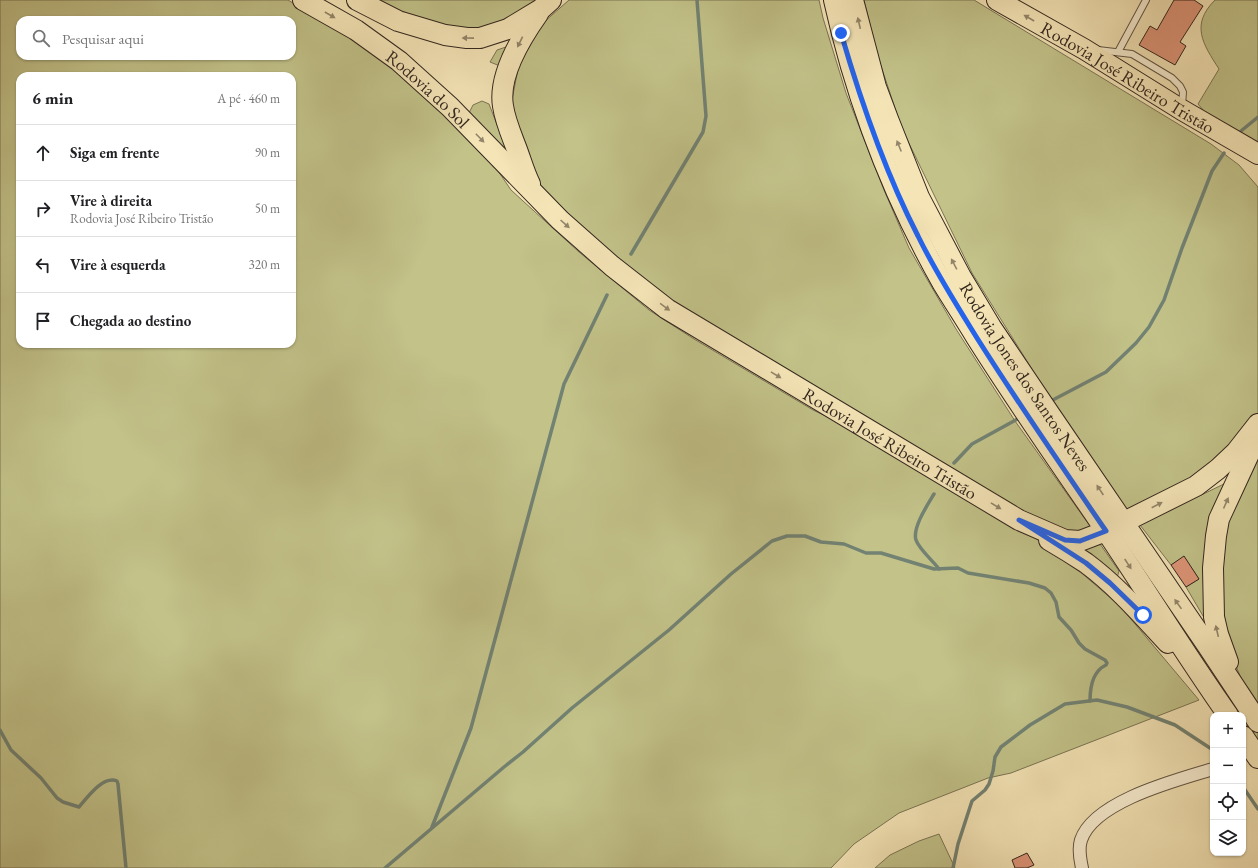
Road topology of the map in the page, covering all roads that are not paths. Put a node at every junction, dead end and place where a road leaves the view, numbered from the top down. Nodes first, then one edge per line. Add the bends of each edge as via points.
1 (303, 0) edge
2 (356, 0) edge
3 (834, 0) edge
4 (853, 0) edge
5 (997, 0) edge
6 (1146, 0) edge
7 (546, 4) edge
8 (1084, 49) junction
9 (1118, 52) junction
10 (1182, 110) junction
11 (1258, 154) edge
12 (1258, 170) edge
13 (537, 197) junction
14 (1258, 424) edge
15 (1258, 435) edge
16 (1019, 520) junction
17 (1114, 527) junction
18 (1240, 694) junction
19 (1216, 698) junction
20 (1226, 712) edge
21 (1258, 722) edge
22 (1246, 743) edge
23 (1252, 757) edge
24 (1210, 770) edge
25 (1082, 868) edge

1 -> 13 main road, Rodovia do Sol via 356,30 399,61 450,107
7 -> 2 main road, Rodovia do Sol via 508,29 480,38 466,38 445,35 398,21
3 - 17 main road, Rodovia Jones dos Santos Neves via 848,58 871,127 902,203 944,285 1002,378
17 -> 4 main road, Rodovia Jones dos Santos Neves via 960,277 922,204 876,87
8 -> 5 main road, Rodovia José Ribeiro Tristão
6 - 9 lane
7 -> 13 main road via 522,38 512,60 504,84 503,105 523,171
8 - 9 lane
8 - 10 main road, Rodovia José Ribeiro Tristão
9 - 10 lane via 1135,55 1177,83 1183,92
10 - 11 main road, Rodovia José Ribeiro Tristão
10 - 12 main road
13 -> 16 main road, Rodovia José Ribeiro Tristão via 612,266 667,309
17 -> 14 main road, Rodovia José Ribeiro Tristão via 1196,486 1213,474 1236,452
18 -> 15 main road via 1218,634 1213,600 1213,568 1219,519
16 - 17 main road, Rodovia José Ribeiro Tristão via 1065,540 1080,541
16 - 19 main road via 1086,563 1110,583 1143,615
18 -> 17 main road, Rodovia Jones dos Santos Neves
17 -> 19 main road, Rodovia Jones dos Santos Neves
18 - 21 main road, Rodovia Jones dos Santos Neves
19 - 20 main road, Rodovia Jones dos Santos Neves
22 - 23 main road
24 - 25 street via 1145,792 1102,814 1088,828 1081,840 1079,851

